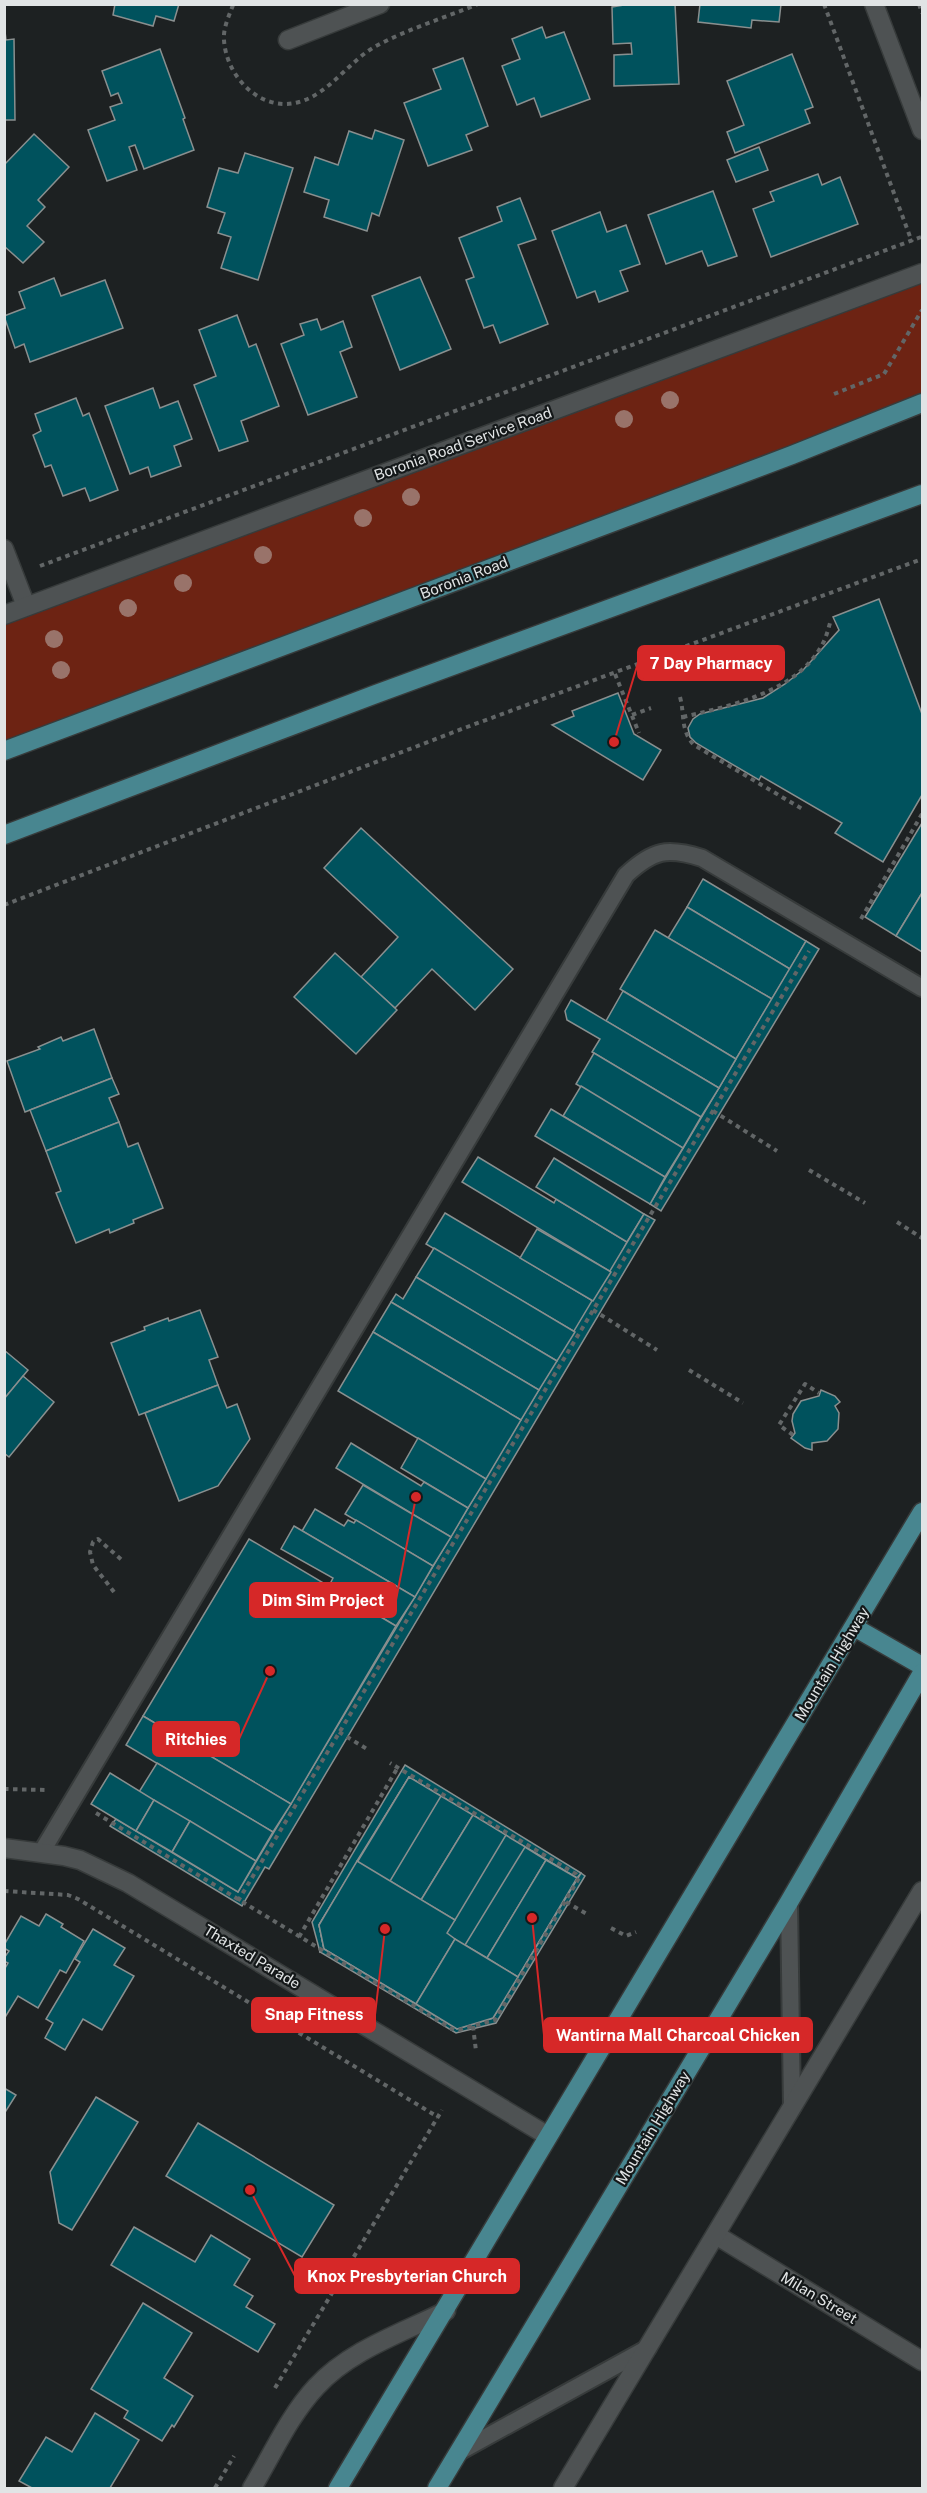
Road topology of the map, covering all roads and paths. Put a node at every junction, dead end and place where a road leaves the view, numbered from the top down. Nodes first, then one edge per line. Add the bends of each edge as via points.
1 (380, 4) edge
2 (824, 4) edge
3 (874, 4) edge
4 (919, 4) edge
5 (922, 13) edge
6 (288, 40) dead end
7 (922, 130) edge
8 (921, 237) edge
9 (912, 242) junction
10 (922, 273) edge
11 (922, 310) edge
12 (834, 394) dead end
13 (922, 403) edge
14 (922, 494) edge
15 (4, 549) edge
16 (922, 560) edge
17 (39, 566) dead end
18 (26, 606) junction
19 (4, 615) edge
20 (830, 623) dead end
21 (663, 656) junction
22 (669, 671) dead end
23 (615, 674) junction
24 (680, 697) dead end
25 (651, 708) dead end
26 (631, 715) junction
27 (683, 717) junction
28 (639, 733) dead end
29 (4, 751) edge
30 (804, 810) dead end
31 (922, 814) edge
32 (4, 835) edge
33 (4, 905) edge
34 (863, 924) dead end
35 (812, 945) dead end
36 (922, 988) edge
37 (713, 1112) junction
38 (777, 1151) dead end
39 (809, 1170) dead end
40 (865, 1203) dead end
41 (897, 1222) dead end
42 (922, 1238) edge
43 (593, 1310) junction
44 (657, 1350) dead end
45 (689, 1370) dead end
46 (819, 1392) dead end
47 (743, 1403) dead end
48 (793, 1435) dead end
49 (922, 1512) edge
50 (124, 1562) dead end
51 (114, 1592) dead end
52 (854, 1627) junction
53 (922, 1666) edge
54 (922, 1672) edge
55 (339, 1732) junction
56 (367, 1749) dead end
57 (390, 1763) dead end
58 (398, 1767) junction
59 (4, 1789) edge
60 (74, 1800) junction
61 (4, 1848) edge
62 (42, 1853) junction
63 (4, 1891) edge
64 (922, 1891) edge
65 (238, 1901) junction
66 (566, 1902) junction
67 (789, 1902) junction
68 (587, 1914) dead end
69 (641, 1923) dead end
70 (610, 1928) dead end
71 (299, 1937) junction
72 (176, 1945) dead end
73 (170, 1954) junction
74 (473, 2026) junction
75 (476, 2051) dead end
76 (792, 2108) junction
77 (442, 2110) dead end
78 (438, 2117) junction
79 (548, 2136) junction
80 (716, 2235) junction
81 (446, 2311) junction
82 (648, 2348) junction
83 (922, 2361) edge
84 (269, 2398) dead end
85 (239, 2448) dead end
86 (459, 2452) junction
87 (215, 2488) edge
88 (252, 2488) edge
89 (338, 2488) edge
90 (437, 2488) edge
91 (563, 2488) edge

1 - 6 street
2 - 9 path
3 - 7 street
4 - 5 path
8 - 9 path
9 - 17 path
10 - 18 street, Boronia Road Service Road
11 - 12 path via 884,374
13 - 29 main road, Boronia Road
14 - 32 main road
15 - 18 street
16 - 21 path
18 - 19 street, Boronia Road Service Road
20 - 27 path via 815,654 773,689
21 - 22 path
21 - 23 path
23 - 26 path
23 - 33 path
24 - 27 path
25 - 26 path
26 - 28 path
27 - 30 path via 686,736 694,746
31 - 34 path via 862,916
35 - 37 path
36 - 60 lane via 702,858 665,850 643,859 626,875
37 - 38 path
37 - 43 path
39 - 40 path
41 - 42 path
43 - 44 path
43 - 55 path
45 - 47 path
46 - 48 path via 805,1384 794,1405 777,1424
49 - 52 main road, Mountain Highway
50 - 51 path via 98,1539 93,1542 93,1565
52 - 53 main road
52 - 79 main road, Mountain Highway
54 - 67 main road, Mountain Highway
55 - 56 path
55 - 65 path
57 - 58 path
58 - 66 path via 576,1874 579,1880
58 - 71 path
59 - 60 path via 59,1791
60 - 62 lane
60 - 65 path
61 - 62 street, Thaxted Parade
62 - 79 street, Thaxted Parade via 80,1860 128,1883
63 - 73 path via 74,1897
64 - 76 street
65 - 71 path
66 - 68 path
66 - 74 path via 495,2020
67 - 76 lane
67 - 86 main road, Mountain Highway
69 - 70 path via 630,1936
71 - 74 path via 455,2031
72 - 73 path
73 - 78 path
74 - 75 path
76 - 80 street
77 - 78 path
78 - 84 path
79 - 81 main road, Mountain Highway
80 - 82 street
80 - 83 street, Milan Street
81 - 88 street via 350,2358 333,2371 301,2407
81 - 89 main road, Mountain Highway
82 - 86 lane
82 - 91 street
85 - 87 path
86 - 90 main road, Mountain Highway

